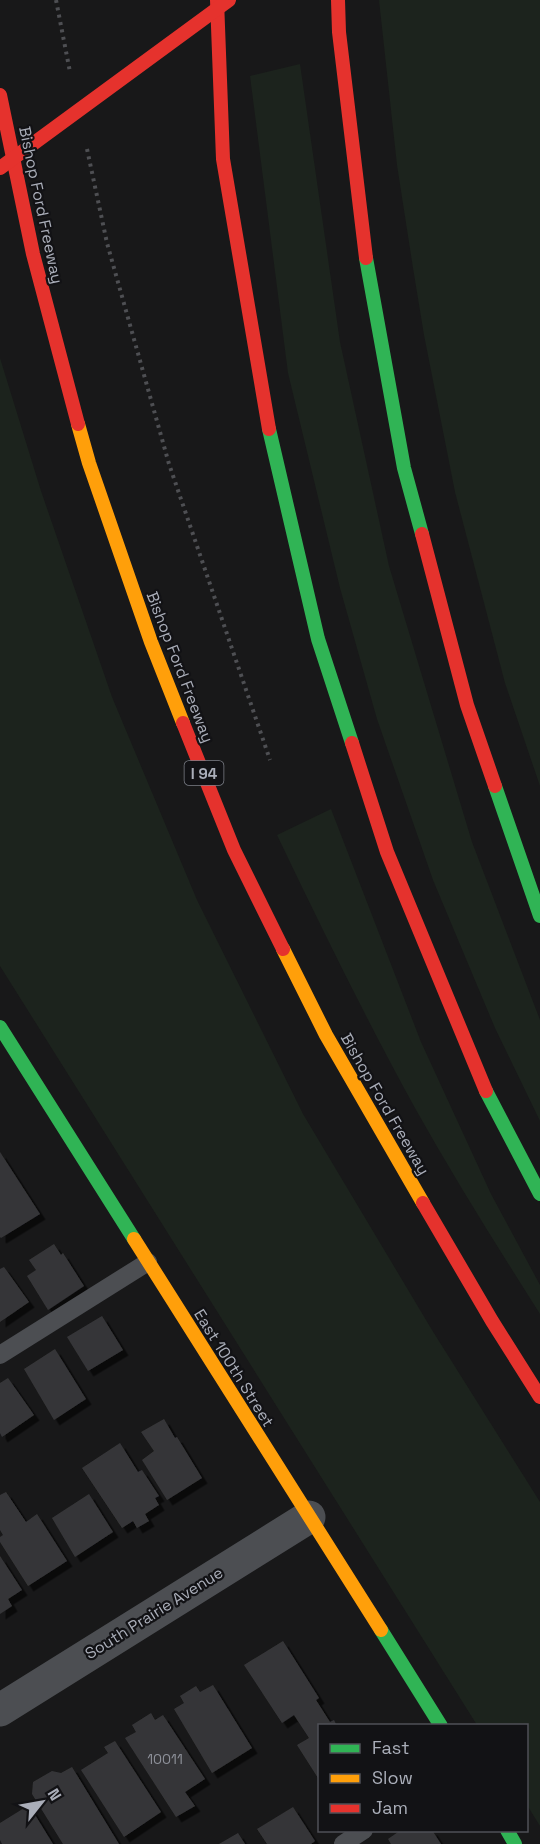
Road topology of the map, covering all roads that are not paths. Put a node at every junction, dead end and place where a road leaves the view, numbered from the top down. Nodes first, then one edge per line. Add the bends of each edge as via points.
1 (217, 0) edge
2 (229, 0) edge
3 (338, 0) edge
4 (0, 95) edge
5 (0, 168) edge
6 (540, 916) edge
7 (0, 1028) edge
8 (540, 1194) edge
9 (148, 1262) junction
10 (0, 1355) edge
11 (540, 1397) edge
12 (309, 1516) junction
13 (0, 1710) edge
14 (440, 1724) edge
15 (361, 1832) edge
16 (343, 1844) edge

1 - 8 main road via 225,171 265,410 318,639 387,852 488,1095
2 - 5 main road
3 - 6 main road via 366,259 404,468 467,705
4 - 11 main road, Bishop Ford Freeway / I 94 via 33,254 89,463 151,642 234,850 326,1035
7 - 9 main road, East 100th Street
9 - 10 lane
9 - 12 main road, East 100th Street
12 - 13 street, South Prairie Avenue
12 - 14 main road, East 100th Street
15 - 16 lane

